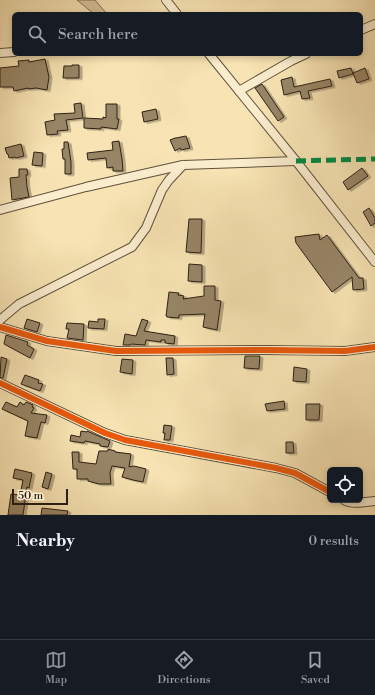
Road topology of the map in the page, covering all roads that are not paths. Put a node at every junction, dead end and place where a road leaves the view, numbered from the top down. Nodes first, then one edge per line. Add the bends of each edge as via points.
1 (166, 0) edge
2 (175, 12) edge
3 (375, 24) edge
4 (363, 29) edge
5 (12, 52) edge
6 (0, 53) edge
7 (211, 56) edge
8 (302, 56) edge
9 (239, 91) junction
10 (296, 161) junction
11 (183, 165) junction
12 (0, 210) edge
13 (375, 262) edge
14 (0, 320) edge
15 (0, 327) edge
16 (375, 347) edge
17 (0, 383) edge
18 (327, 490) edge
19 (375, 500) edge
20 (363, 502) edge

1 - 2 street
3 - 4 street
5 - 6 street
7 - 9 street
8 - 9 street
9 - 10 street
10 - 11 street
10 - 13 street
11 - 12 street
11 - 14 street via 162,190 146,228 132,247 19,304
15 - 16 street via 47,341 116,351 345,351
17 - 18 street via 125,440 276,468 295,473
19 - 20 street

